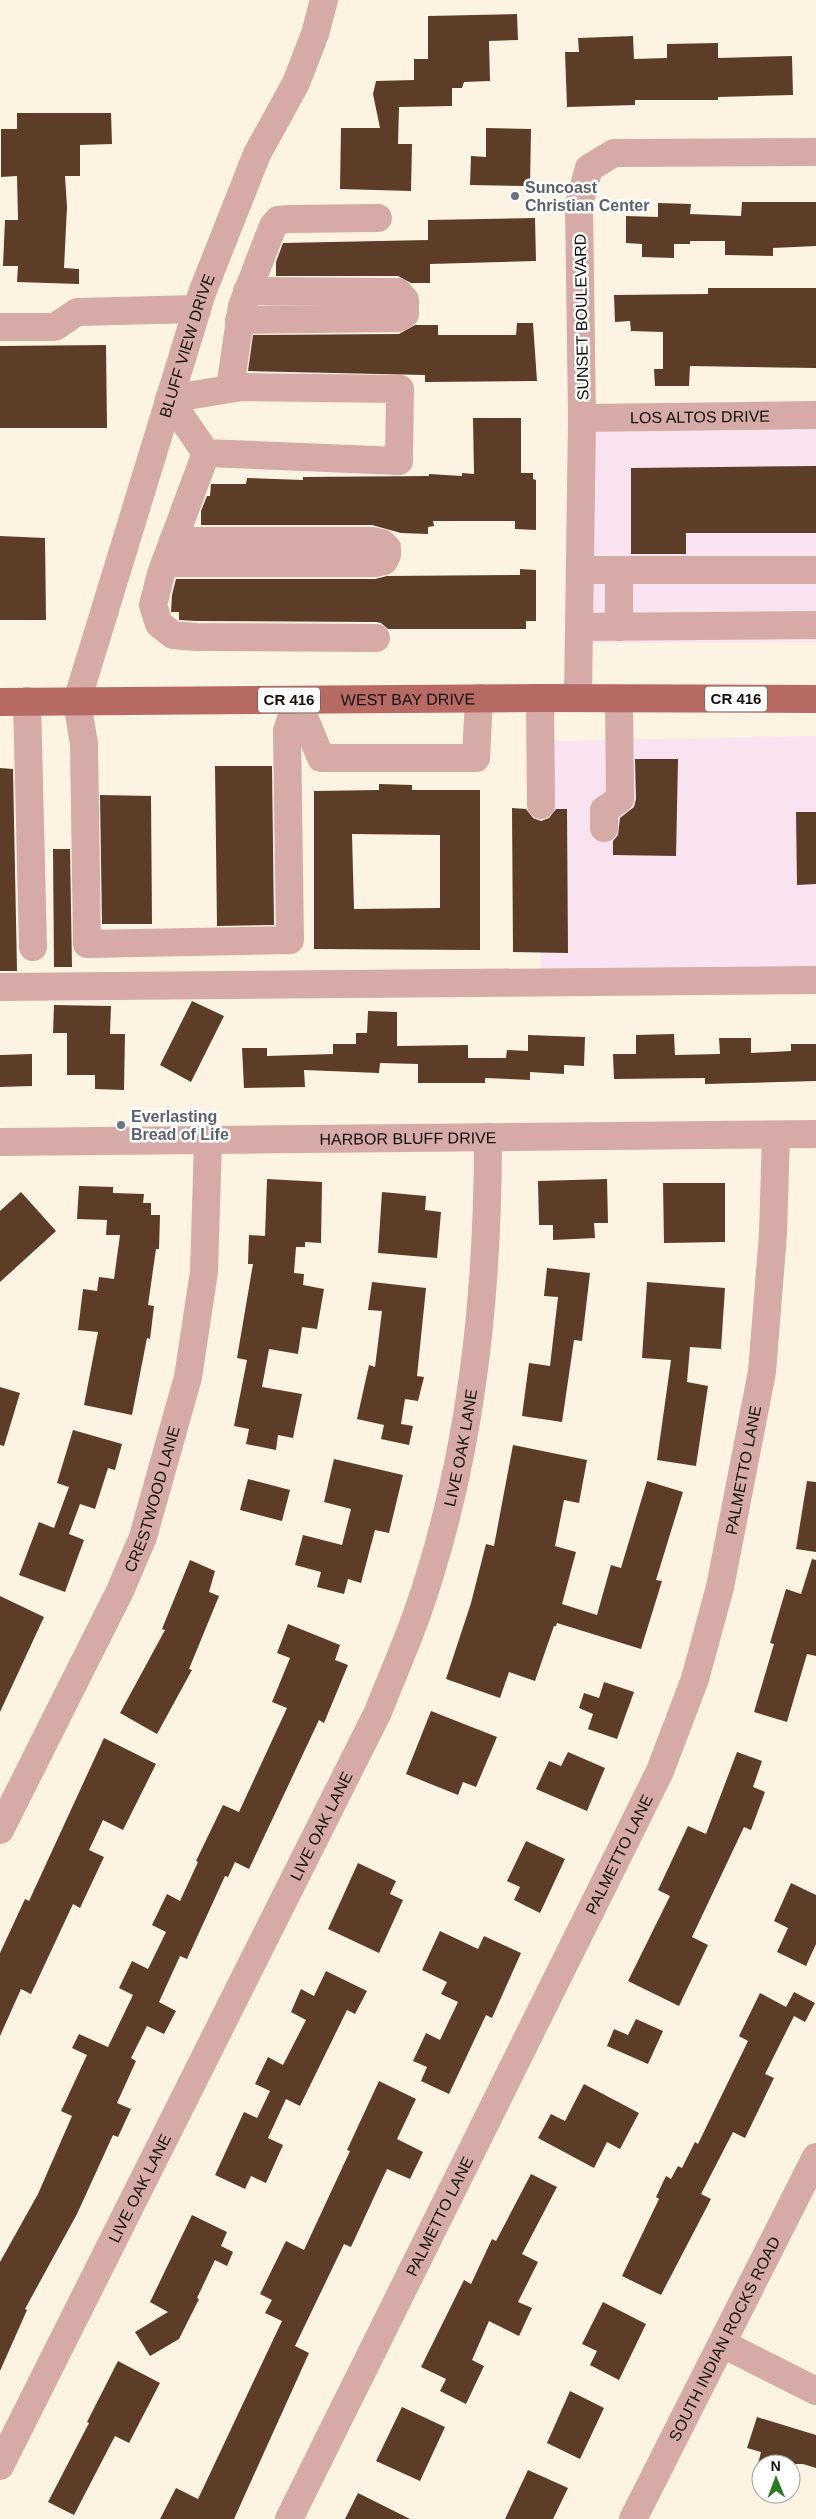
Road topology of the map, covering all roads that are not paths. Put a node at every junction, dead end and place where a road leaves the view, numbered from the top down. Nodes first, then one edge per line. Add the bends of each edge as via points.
1 (324, 0) edge
2 (816, 152) edge
3 (378, 218) dead end
4 (247, 291) junction
5 (197, 309) junction
6 (239, 320) junction
7 (0, 327) edge
8 (230, 388) junction
9 (169, 399) junction
10 (816, 416) edge
11 (582, 418) junction
12 (206, 453) junction
13 (169, 552) junction
14 (580, 570) junction
15 (618, 570) junction
16 (816, 570) edge
17 (816, 625) edge
18 (579, 627) junction
19 (619, 627) junction
20 (376, 638) dead end
21 (479, 698) junction
22 (540, 698) junction
23 (578, 698) junction
24 (619, 699) junction
25 (816, 699) edge
26 (297, 700) junction
27 (27, 701) junction
28 (77, 701) junction
29 (0, 702) edge
30 (541, 805) dead end
31 (604, 828) dead end
32 (34, 948) dead end
33 (816, 980) edge
34 (0, 987) edge
35 (816, 1134) edge
36 (776, 1135) junction
37 (488, 1137) junction
38 (208, 1141) junction
39 (0, 1142) edge
40 (0, 1830) edge
41 (816, 2157) edge
42 (723, 2344) junction
43 (816, 2391) edge
44 (0, 2466) edge
45 (289, 2519) edge
46 (633, 2519) edge

1 - 5 street, BLUFF VIEW DRIVE via 296,83 257,154
2 - 11 street, SUNSET BOULEVARD via 614,153 589,168 579,204
3 - 4 street via 278,220
4 - 6 street
4 - 6 street via 398,292 405,300 405,314 399,318
5 - 7 street via 77,312 55,326
5 - 9 street, BLUFF VIEW DRIVE
6 - 8 street
8 - 9 street
8 - 12 street via 400,389 399,461
9 - 12 street
9 - 28 street, BLUFF VIEW DRIVE
10 - 11 street, LOS ALTOS DRIVE
11 - 14 street, SUNSET BOULEVARD
12 - 13 street
13 - 13 street via 375,563 384,561 388,555 387,548 372,541
13 - 20 street via 153,605 159,624 173,635
14 - 15 street
14 - 18 street, SUNSET BOULEVARD
15 - 16 street
15 - 19 street
17 - 19 street
18 - 19 street
18 - 23 street, SUNSET BOULEVARD
21 - 22 main road, WEST BAY DRIVE / CR 416
21 - 26 main road, WEST BAY DRIVE / CR 416
21 - 26 street via 476,758 321,758
22 - 23 main road, WEST BAY DRIVE / CR 416
22 - 30 street
23 - 24 main road, WEST BAY DRIVE / CR 416
24 - 25 main road, WEST BAY DRIVE / CR 416
24 - 31 street via 620,799 604,810
26 - 28 main road, WEST BAY DRIVE / CR 416
26 - 28 street via 287,731 290,940 87,944 84,744
27 - 28 main road, WEST BAY DRIVE / CR 416
27 - 29 main road, WEST BAY DRIVE / CR 416
27 - 32 street
33 - 34 street
35 - 36 street, HARBOR BLUFF DRIVE
36 - 37 street, HARBOR BLUFF DRIVE
36 - 45 street, PALMETTO LANE via 773,1234 762,1372 720,1587 695,1679 660,1770
37 - 38 street, HARBOR BLUFF DRIVE
37 - 44 street, LIVE OAK LANE via 488,1217 482,1308 468,1413 448,1510 417,1613 378,1712
38 - 39 street, HARBOR BLUFF DRIVE
38 - 40 street, CRESTWOOD LANE via 204,1272 188,1377 143,1537 120,1591
41 - 42 street, SOUTH INDIAN ROCKS ROAD
42 - 43 street
42 - 46 street, SOUTH INDIAN ROCKS ROAD

